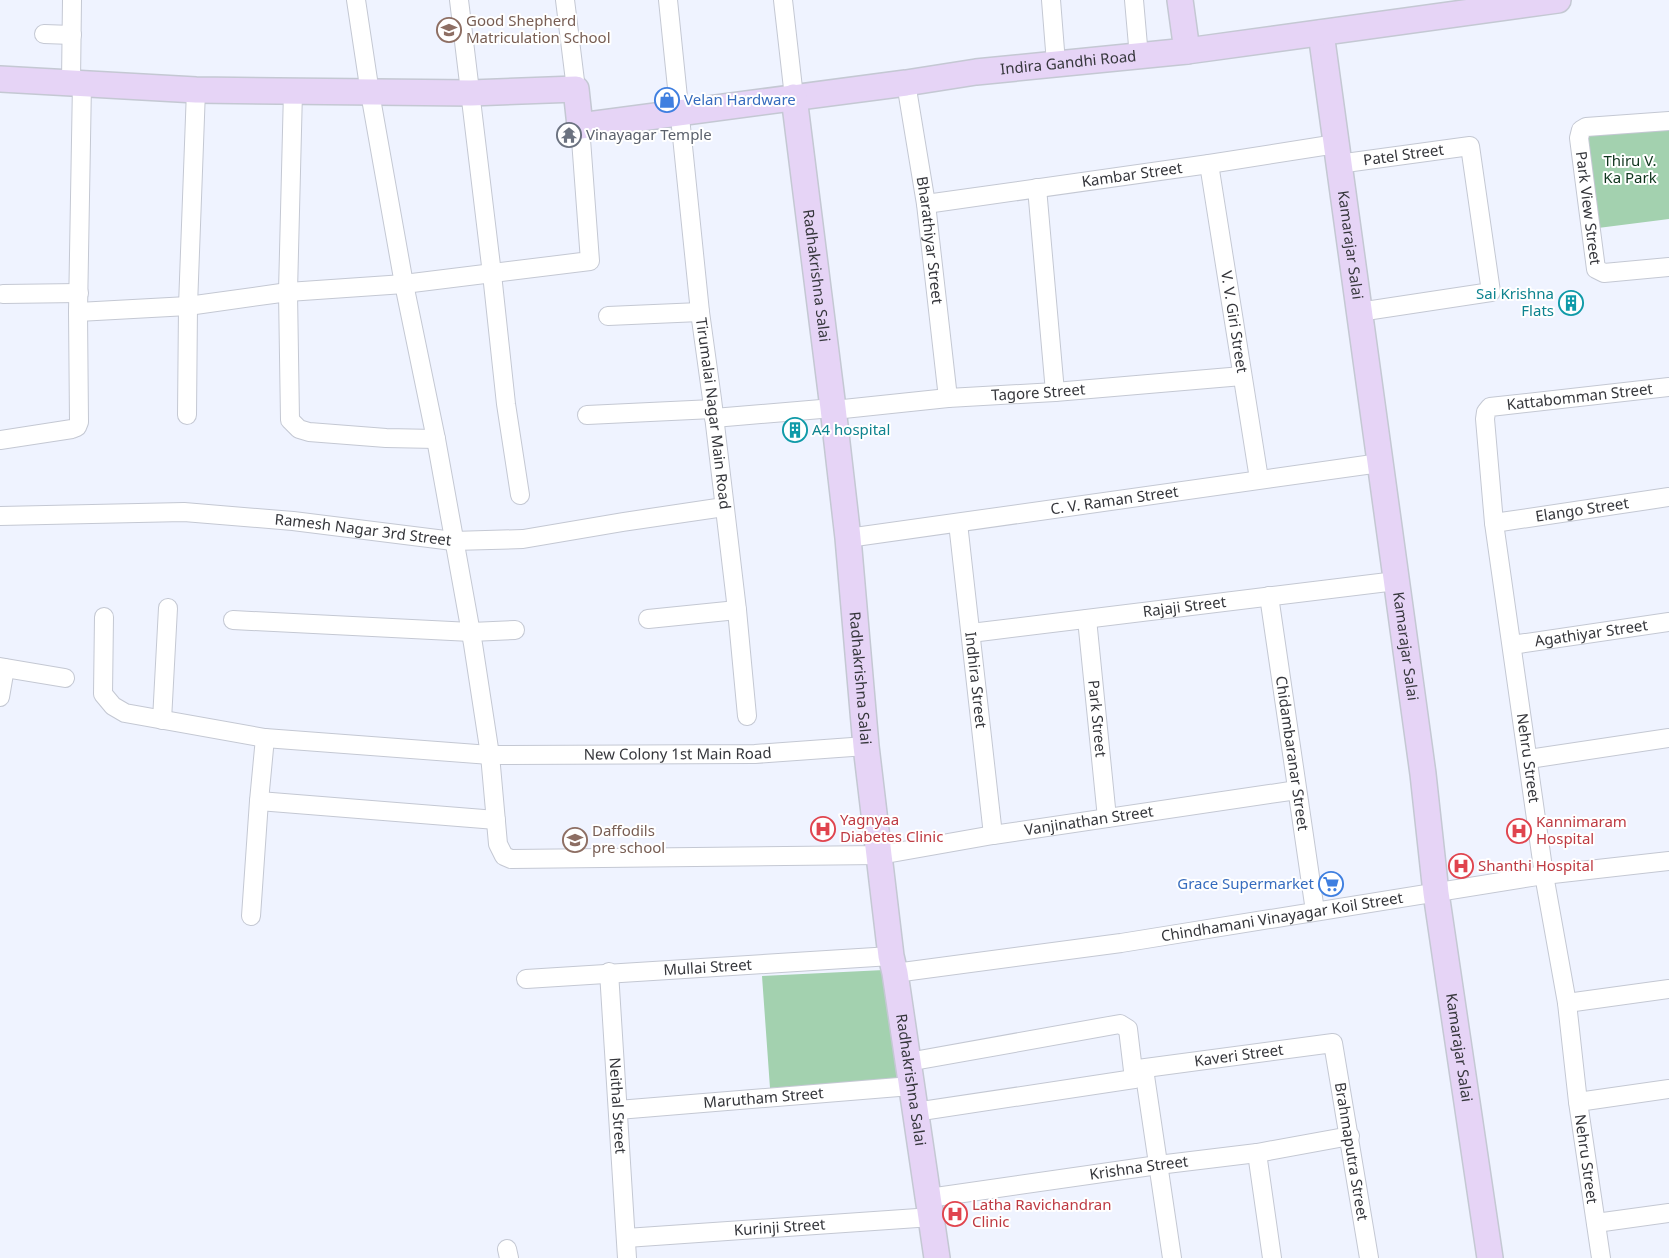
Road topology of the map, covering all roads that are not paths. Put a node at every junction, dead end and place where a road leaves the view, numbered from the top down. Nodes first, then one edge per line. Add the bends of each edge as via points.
1 (72, 0) edge
2 (356, 0) edge
3 (459, 0) edge
4 (565, 0) edge
5 (668, 0) edge
6 (784, 0) edge
7 (1051, 0) edge
8 (1134, 0) edge
9 (1180, 0) edge
10 (1558, 0) edge
11 (1321, 33) junction
12 (44, 34) dead end
13 (72, 35) junction
14 (1186, 51) junction
15 (1139, 57) junction
16 (1056, 63) junction
17 (0, 79) edge
18 (76, 83) junction
19 (906, 83) junction
20 (576, 89) junction
21 (196, 90) junction
22 (294, 92) junction
23 (370, 93) junction
24 (471, 93) junction
25 (794, 97) junction
26 (680, 112) junction
27 (1669, 121) edge
28 (580, 126) junction
29 (1337, 154) junction
30 (1209, 164) junction
31 (1037, 188) junction
32 (926, 204) junction
33 (1669, 267) edge
34 (492, 274) junction
35 (404, 284) junction
36 (288, 292) junction
37 (78, 293) junction
38 (3, 294) dead end
39 (188, 306) junction
40 (78, 312) junction
41 (700, 312) junction
42 (1359, 312) junction
43 (608, 316) dead end
44 (1242, 376) junction
45 (1669, 387) edge
46 (1055, 392) junction
47 (948, 398) junction
48 (1490, 407) joint
49 (834, 409) junction
50 (714, 413) junction
51 (187, 415) dead end
52 (587, 415) dead end
53 (436, 439) junction
54 (0, 440) edge
55 (1380, 463) junction
56 (1259, 480) junction
57 (520, 495) dead end
58 (1669, 498) edge
59 (724, 507) junction
60 (0, 516) edge
61 (1494, 522) junction
62 (958, 523) junction
63 (848, 538) junction
64 (454, 541) junction
65 (1396, 580) junction
66 (1269, 596) junction
67 (168, 608) dead end
68 (737, 610) junction
69 (104, 617) dead end
70 (648, 619) dead end
71 (1087, 619) junction
72 (233, 620) dead end
73 (1669, 622) edge
74 (515, 630) dead end
75 (471, 632) junction
76 (971, 633) junction
77 (1512, 645) junction
78 (2, 667) edge
79 (65, 678) dead end
80 (0, 697) edge
81 (747, 716) dead end
82 (162, 720) junction
83 (265, 738) junction
84 (1669, 738) edge
85 (866, 746) junction
86 (490, 755) junction
87 (1529, 759) junction
88 (1297, 790) junction
89 (259, 801) junction
90 (1107, 818) junction
91 (496, 820) junction
92 (993, 835) junction
93 (880, 855) junction
94 (1669, 861) edge
95 (1544, 875) junction
96 (1436, 893) junction
97 (1315, 911) junction
98 (251, 916) dead end
99 (893, 964) junction
100 (609, 972) junction
101 (526, 979) dead end
102 (1669, 989) edge
103 (1567, 1003) junction
104 (1333, 1044) joint
105 (909, 1074) junction
106 (1139, 1074) junction
107 (1669, 1089) edge
108 (1578, 1102) junction
109 (618, 1110) junction
110 (916, 1112) junction
111 (1350, 1136) junction
112 (1257, 1153) junction
113 (1158, 1165) junction
114 (931, 1208) junction
115 (1669, 1213) edge
116 (1596, 1223) junction
117 (626, 1238) junction
118 (627, 1258) edge
119 (937, 1258) edge
120 (1172, 1258) edge
121 (1272, 1258) edge
122 (1369, 1258) edge
123 (1490, 1258) edge
124 (1601, 1258) edge

1 - 13 street
2 - 23 street, Vanjinathan Street
3 - 24 street
4 - 20 street
5 - 26 street, Tirumalai Nagar Main Road
6 - 25 street
7 - 16 street
8 - 15 street
9 - 14 street
10 - 11 street, Indira Gandhi Road
11 - 14 street, Indira Gandhi Road
11 - 29 street, Kamarajar Salai
12 - 13 street
13 - 18 street
14 - 15 street, Indira Gandhi Road
15 - 16 street, Indira Gandhi Road
16 - 19 street, Indira Gandhi Road
17 - 18 street
18 - 21 street
18 - 37 street
19 - 25 street, Indira Gandhi Road
19 - 32 street, Bharathiyar Street
20 - 24 street
20 - 28 street
21 - 22 street
21 - 39 street
22 - 23 street
22 - 36 street
23 - 24 street
23 - 35 street, Vanjinathan Street
24 - 34 street
25 - 26 street, Indira Gandhi Road
25 - 49 street, Radhakrishna Salai
26 - 28 street, Indira Gandhi Road
26 - 41 street, Tirumalai Nagar Main Road
27 - 33 street, Park View Street via 1586,127 1581,130 1579,138 1596,269 1604,273
28 - 34 street via 590,261
29 - 30 street, Kambar Street
29 - 42 street, Kamarajar Salai
29 - 42 street, Patel Street via 1470,146 1491,292
30 - 31 street, Kambar Street
30 - 44 street, V. V. Giri Street
31 - 32 street, Kambar Street
31 - 46 street
32 - 47 street, Bharathiyar Street
34 - 35 street
34 - 57 street
35 - 36 street
35 - 53 street, Vanjinathan Street
36 - 39 street
36 - 53 street via 290,420 294,425 309,432
37 - 38 street
37 - 40 street
39 - 40 street
39 - 51 street
40 - 54 street via 79,424 72,429
41 - 43 street
41 - 50 street, Tirumalai Nagar Main Road
42 - 55 street, Kamarajar Salai
44 - 46 street, Tagore Street
44 - 56 street, V. V. Giri Street
45 - 48 street, Kattabomman Street
46 - 47 street, Tagore Street
47 - 49 street, Tagore Street
48 - 61 street, Nehru Street via 1485,419
49 - 50 street, Tagore Street
49 - 63 street, Radhakrishna Salai
50 - 52 street, Tagore Street
50 - 59 street, Tirumalai Nagar Main Road
53 - 64 street, Vanjinathan Street
55 - 56 street, C. V. Raman Street
55 - 65 street, Kamarajar Salai
56 - 62 street, C. V. Raman Street
58 - 61 street, Elango Street
59 - 64 street, Ramesh Nagar 3rd Street via 522,539
59 - 68 street, Tirumalai Nagar Main Road
60 - 64 street, Ramesh Nagar 3rd Street via 184,512 293,521
61 - 77 street, Nehru Street
62 - 63 street, C. V. Raman Street
62 - 76 street, Indhira Street
63 - 85 street, Radhakrishna Salai
64 - 75 street, Vanjinathan Street
65 - 66 street, Rajaji Street
65 - 96 street, Kamarajar Salai
66 - 71 street, Rajaji Street
66 - 88 street, Chidambaranar Street
67 - 82 street
68 - 70 street
68 - 81 street, Tirumalai Nagar Main Road
69 - 82 street, New Colony 1st Main Road via 104,694 113,706 125,713
71 - 76 street, Rajaji Street
71 - 90 street, Park Street
72 - 75 street
73 - 77 street, Agathiyar Street
74 - 75 street
75 - 86 street, Vanjinathan Street
76 - 92 street, Indhira Street
77 - 87 street, Nehru Street
78 - 79 street
78 - 80 street
82 - 83 street, New Colony 1st Main Road
83 - 86 street, New Colony 1st Main Road
83 - 89 street
84 - 87 street
85 - 86 street, New Colony 1st Main Road via 754,754
85 - 93 street, Radhakrishna Salai
86 - 91 street, Vanjinathan Street
87 - 95 street, Nehru Street
88 - 90 street, Vanjinathan Street
88 - 97 street, Chidambaranar Street
89 - 91 street
89 - 98 street
90 - 92 street, Vanjinathan Street
91 - 93 street, Vanjinathan Street via 500,850 511,860
92 - 93 street, Vanjinathan Street
93 - 99 street, Radhakrishna Salai
94 - 95 street, Chindhamani Vinayagar Koil Street
95 - 96 street, Chindhamani Vinayagar Koil Street
95 - 103 street, Nehru Street
96 - 97 street, Chindhamani Vinayagar Koil Street
96 - 123 street, Kamarajar Salai
97 - 99 street, Chindhamani Vinayagar Koil Street via 1121,943
99 - 100 street, Mullai Street
99 - 105 street, Radhakrishna Salai
100 - 101 street, Mullai Street
100 - 109 street, Neithal Street
102 - 103 street
103 - 108 street, Nehru Street
104 - 106 street, Kaveri Street
104 - 111 street, Brahmaputra Street
105 - 106 street, Marutham Street via 1120,1024 1128,1029
105 - 109 street, Marutham Street
105 - 110 street, Radhakrishna Salai
106 - 110 street, Kaveri Street
106 - 113 street
107 - 108 street
108 - 116 street, Nehru Street
109 - 117 street, Neithal Street
110 - 114 street, Radhakrishna Salai
111 - 112 street, Krishna Street
111 - 122 street, Brahmaputra Street
112 - 113 street, Krishna Street
112 - 121 street
113 - 114 street, Krishna Street
113 - 120 street
114 - 117 street, Kurinji Street
114 - 119 street, Radhakrishna Salai
115 - 116 street
116 - 124 street, Nehru Street
117 - 118 street, Neithal Street

